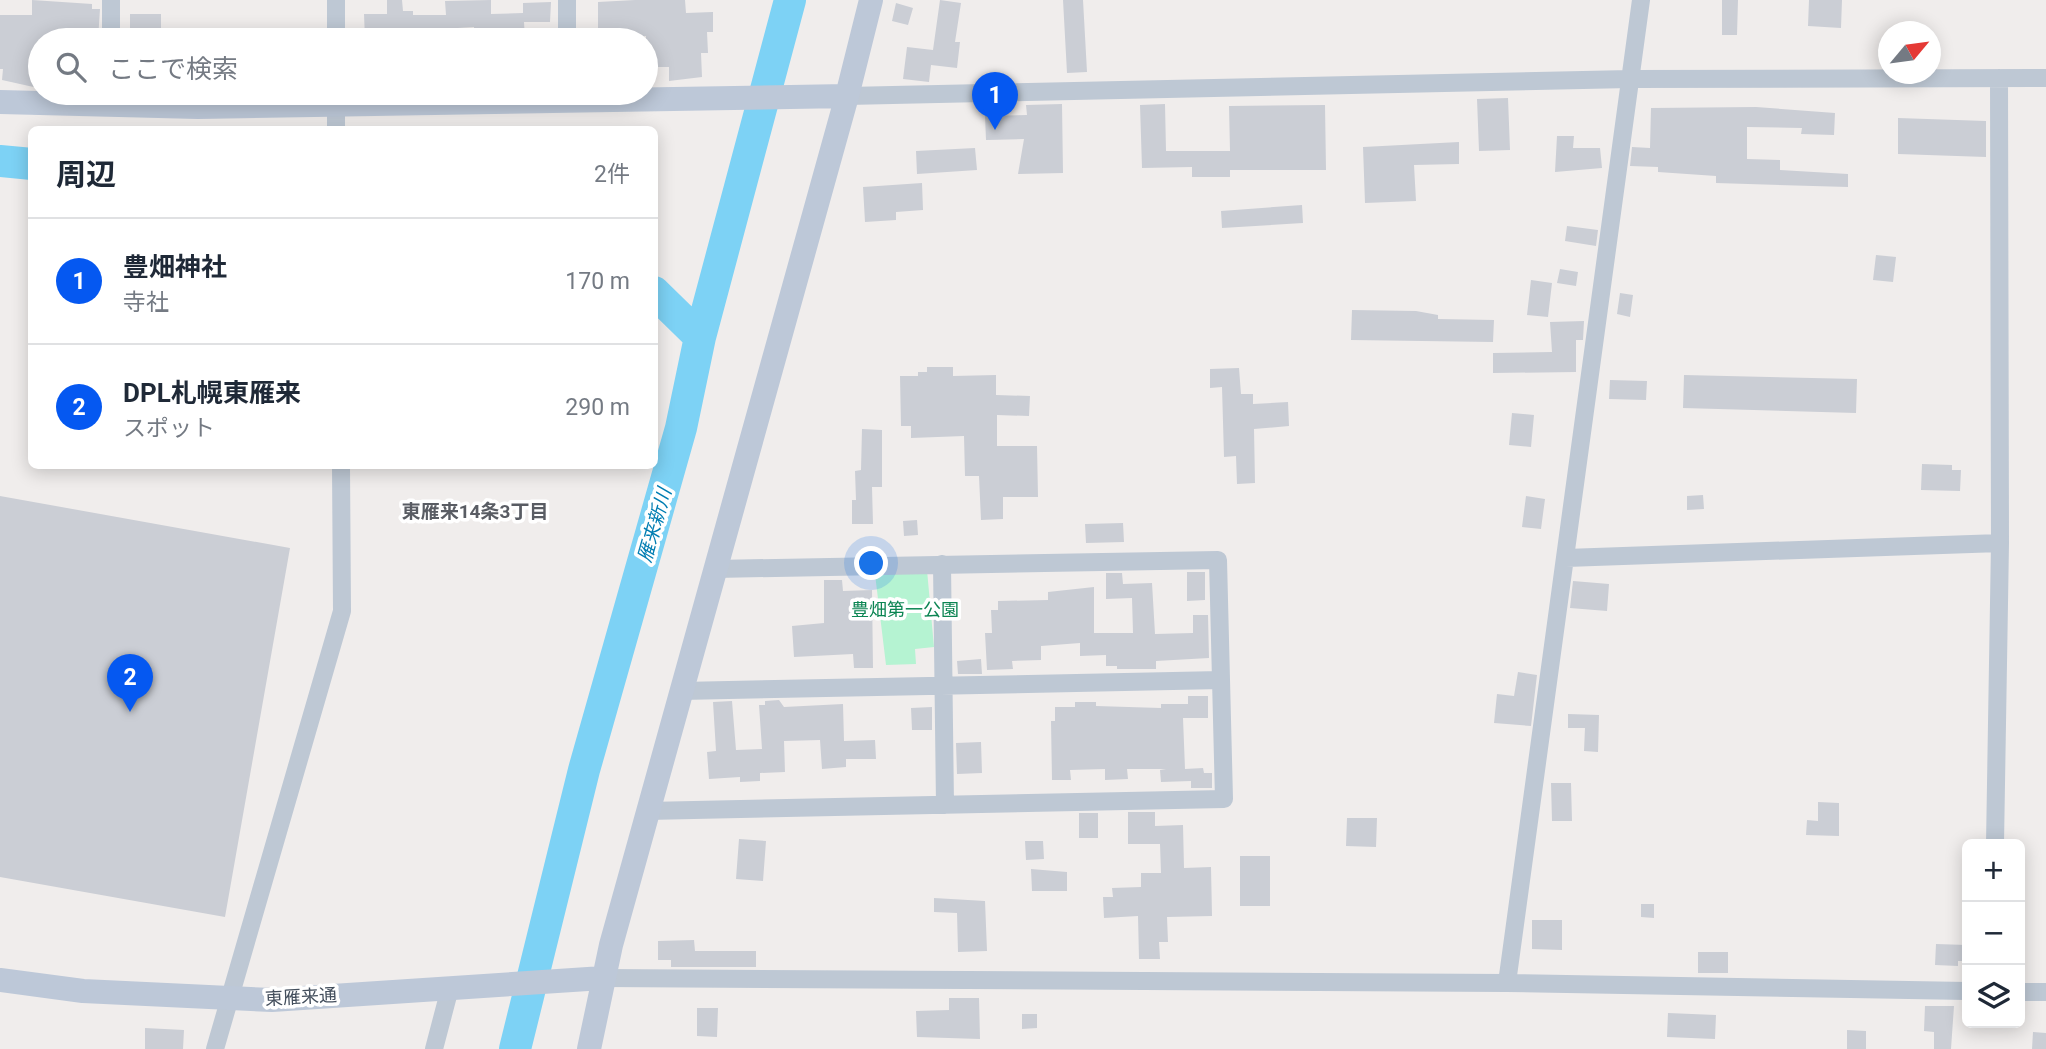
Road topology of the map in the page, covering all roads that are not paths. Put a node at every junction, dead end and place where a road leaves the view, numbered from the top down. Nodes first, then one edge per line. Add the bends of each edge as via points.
1 (111, 0) edge
2 (336, 0) edge
3 (567, 0) edge
4 (870, 0) edge
5 (1641, 0) edge
6 (111, 28) edge
7 (336, 28) edge
8 (568, 28) edge
9 (1999, 78) junction
10 (2046, 78) edge
11 (1630, 79) junction
12 (847, 96) junction
13 (658, 98) edge
14 (28, 101) edge
15 (0, 102) edge
16 (236, 105) edge
17 (413, 105) edge
18 (336, 109) edge
19 (341, 469) edge
20 (2000, 543) junction
21 (1566, 558) junction
22 (942, 564) junction
23 (715, 569) junction
24 (1221, 680) junction
25 (944, 686) junction
26 (681, 691) junction
27 (944, 805) junction
28 (648, 811) junction
29 (1995, 839) edge
30 (592, 978) junction
31 (0, 980) edge
32 (1507, 983) junction
33 (460, 987) junction
34 (1962, 991) edge
35 (2025, 992) edge
36 (2046, 992) edge
37 (228, 998) junction
38 (215, 1049) edge
39 (434, 1049) edge
40 (589, 1049) edge

1 - 6 street
2 - 7 street
3 - 8 street
4 - 12 street
5 - 11 street
9 - 10 street
9 - 11 street
9 - 20 street
11 - 12 street
11 - 21 street
12 - 13 street
12 - 23 street
14 - 15 street
16 - 18 street
17 - 18 street
19 - 37 street via 342,611
20 - 21 street
20 - 29 street
21 - 32 street
22 - 23 street
22 - 24 street via 1218,560
22 - 25 street
23 - 26 street
24 - 25 street
24 - 27 street via 1224,799
25 - 26 street
25 - 27 street
26 - 28 street
27 - 28 street
28 - 30 street
30 - 32 street
30 - 33 street, 東雁来通
30 - 40 street
31 - 37 street, 東雁来通
32 - 34 street
33 - 37 street, 東雁来通 via 272,1000
33 - 39 street
35 - 36 street
37 - 38 street

